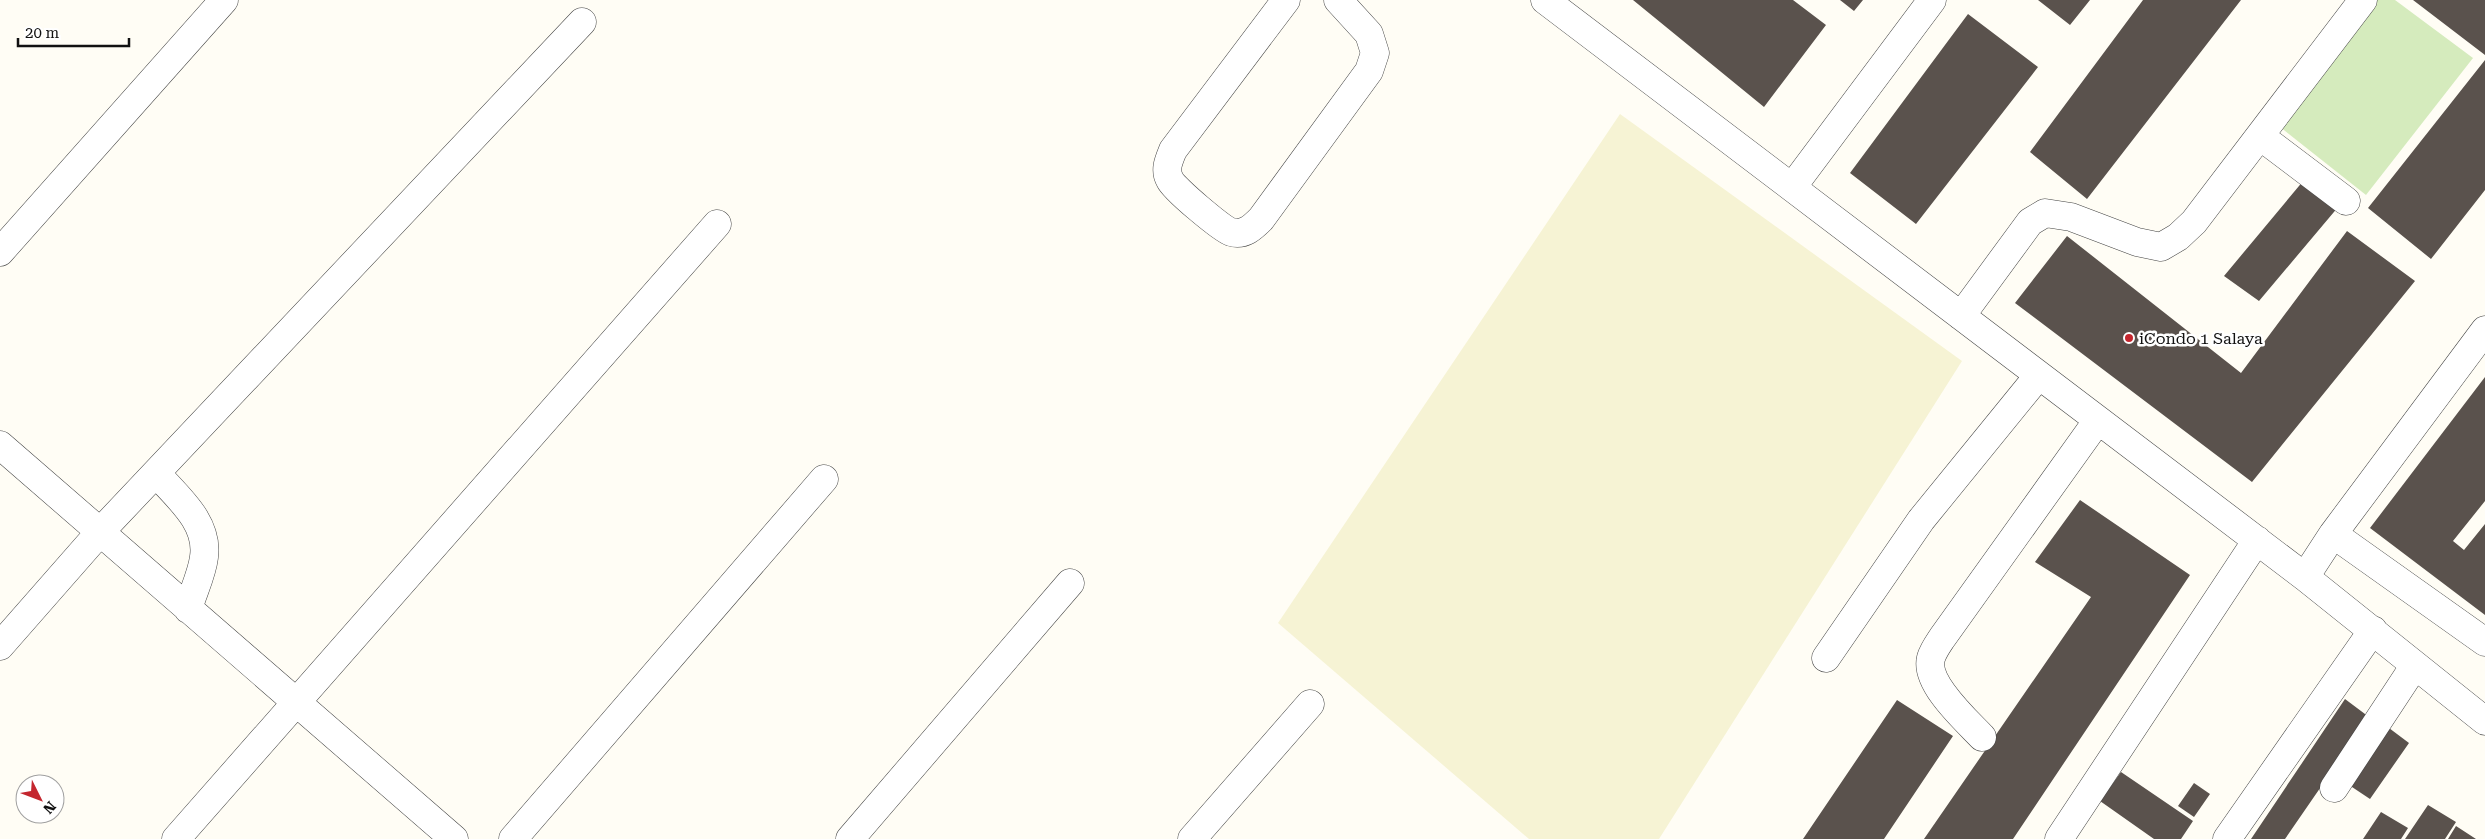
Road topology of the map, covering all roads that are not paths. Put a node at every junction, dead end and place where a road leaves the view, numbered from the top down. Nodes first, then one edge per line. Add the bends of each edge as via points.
1 (224, 0) edge
2 (1286, 0) edge
3 (1338, 0) edge
4 (1932, 0) edge
5 (2363, 0) edge
6 (1555, 3) edge
7 (582, 22) dead end
8 (2260, 136) junction
9 (1793, 186) junction
10 (2346, 201) dead end
11 (717, 224) dead end
12 (0, 252) edge
13 (1961, 316) junction
14 (2485, 330) edge
15 (2039, 375) junction
16 (2098, 420) junction
17 (0, 445) edge
18 (156, 472) junction
19 (824, 479) dead end
20 (100, 532) junction
21 (2333, 534) junction
22 (2257, 540) junction
23 (2305, 577) junction
24 (1070, 583) dead end
25 (188, 609) junction
26 (2373, 630) junction
27 (2485, 642) edge
28 (0, 646) edge
29 (1826, 658) dead end
30 (2414, 665) junction
31 (294, 702) junction
32 (1310, 704) dead end
33 (2485, 721) edge
34 (1982, 737) dead end
35 (2334, 788) dead end
36 (176, 839) edge
37 (454, 839) edge
38 (513, 839) edge
39 (850, 839) edge
40 (1192, 839) edge
41 (2059, 839) edge
42 (2227, 839) edge

1 - 12 street
2 - 3 street via 1173,150 1167,166 1170,180 1231,232 1252,229 1261,219 1369,71 1375,53 1369,34
4 - 9 street
5 - 8 street
6 - 9 street
7 - 18 street
8 - 10 street
8 - 13 street via 2194,222 2178,237 2161,246 2138,242 2070,217 2045,213 2030,222
9 - 13 street
11 - 31 street
13 - 15 street
14 - 21 street
15 - 16 street
15 - 29 street via 1921,520
16 - 22 street
16 - 34 street via 1942,638 1931,660 1932,675 1943,694
17 - 20 street
18 - 20 street
18 - 25 street via 195,516 204,536 204,557
19 - 38 street
20 - 25 street
20 - 28 street
21 - 23 street
21 - 27 street
22 - 23 street
22 - 41 street
23 - 26 street
24 - 39 street
25 - 31 street
26 - 30 street
26 - 42 street
30 - 33 street
30 - 35 street
31 - 36 street
31 - 37 street
32 - 40 street

